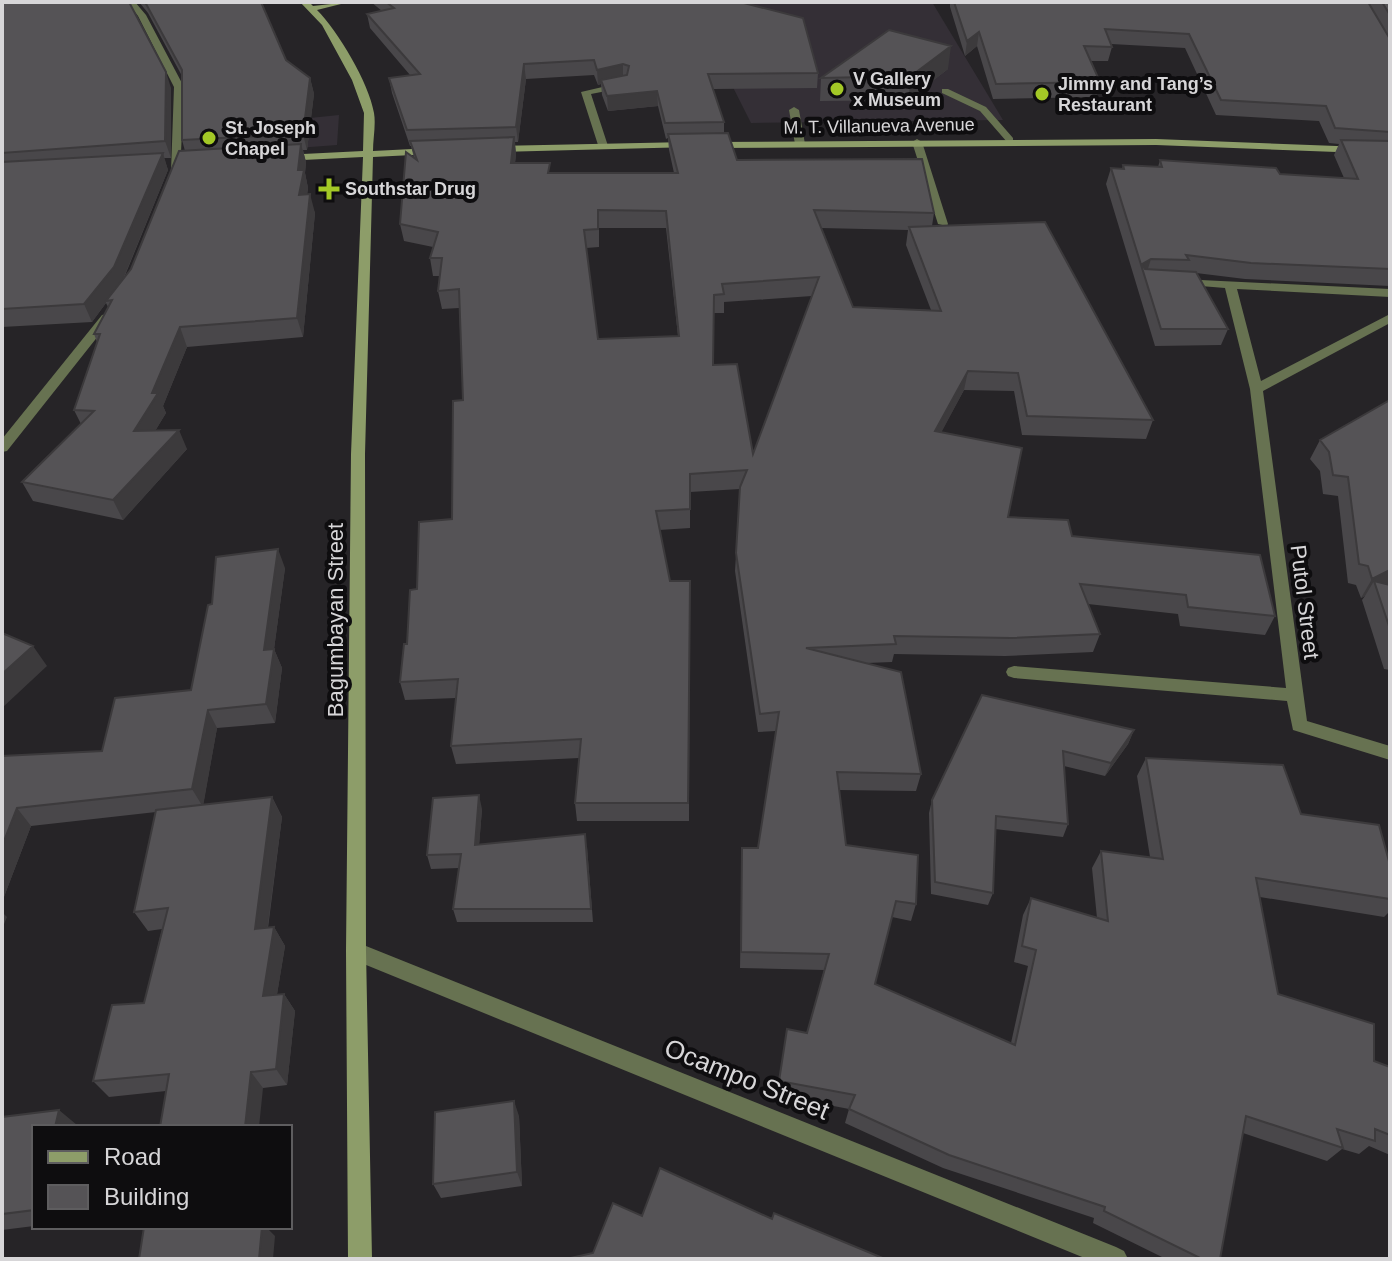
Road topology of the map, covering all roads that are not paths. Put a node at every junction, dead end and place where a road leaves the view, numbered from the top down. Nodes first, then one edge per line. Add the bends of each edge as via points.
1 (131, 2) edge
2 (345, 2) edge
3 (307, 6) edge
4 (624, 85) edge
5 (945, 91) dead end
6 (794, 110) dead end
7 (1010, 140) junction
8 (917, 142) junction
9 (800, 144) junction
10 (603, 146) junction
11 (484, 150) edge
12 (439, 151) edge
13 (1390, 151) edge
14 (368, 153) junction
15 (273, 159) edge
16 (194, 163) edge
17 (179, 164) junction
18 (165, 165) edge
19 (168, 192) edge
20 (943, 224) edge
21 (1160, 281) edge
22 (1230, 283) junction
23 (1390, 293) edge
24 (113, 310) edge
25 (1390, 318) edge
26 (1256, 389) junction
27 (2, 448) edge
28 (1014, 672) dead end
29 (1294, 695) junction
30 (1390, 753) edge
31 (356, 951) junction
32 (360, 1259) edge
33 (1116, 1259) edge

1 - 17 street via 179,87
2 - 3 main road
3 - 14 main road, Bagumbayan Street via 326,24 357,80 369,113
4 - 10 street via 586,92
5 - 7 street via 983,109
6 - 9 street
7 - 8 main road, M. T. Villanueva Avenue
7 - 13 main road, M. T. Villanueva Avenue
8 - 9 main road, M. T. Villanueva Avenue
8 - 20 street
9 - 10 main road, M. T. Villanueva Avenue
10 - 11 main road, M. T. Villanueva Avenue
12 - 14 main road
14 - 15 main road
14 - 31 main road, Bagumbayan Street via 358,454
16 - 17 main road
17 - 18 main road
17 - 19 street
21 - 22 street
22 - 23 street
22 - 26 street, Putol Street
24 - 27 street
25 - 26 street
26 - 29 street, Putol Street
28 - 29 street
29 - 30 street, Putol Street via 1299,725
31 - 32 main road, Bagumbayan Street
31 - 33 street, Ocampo Street

